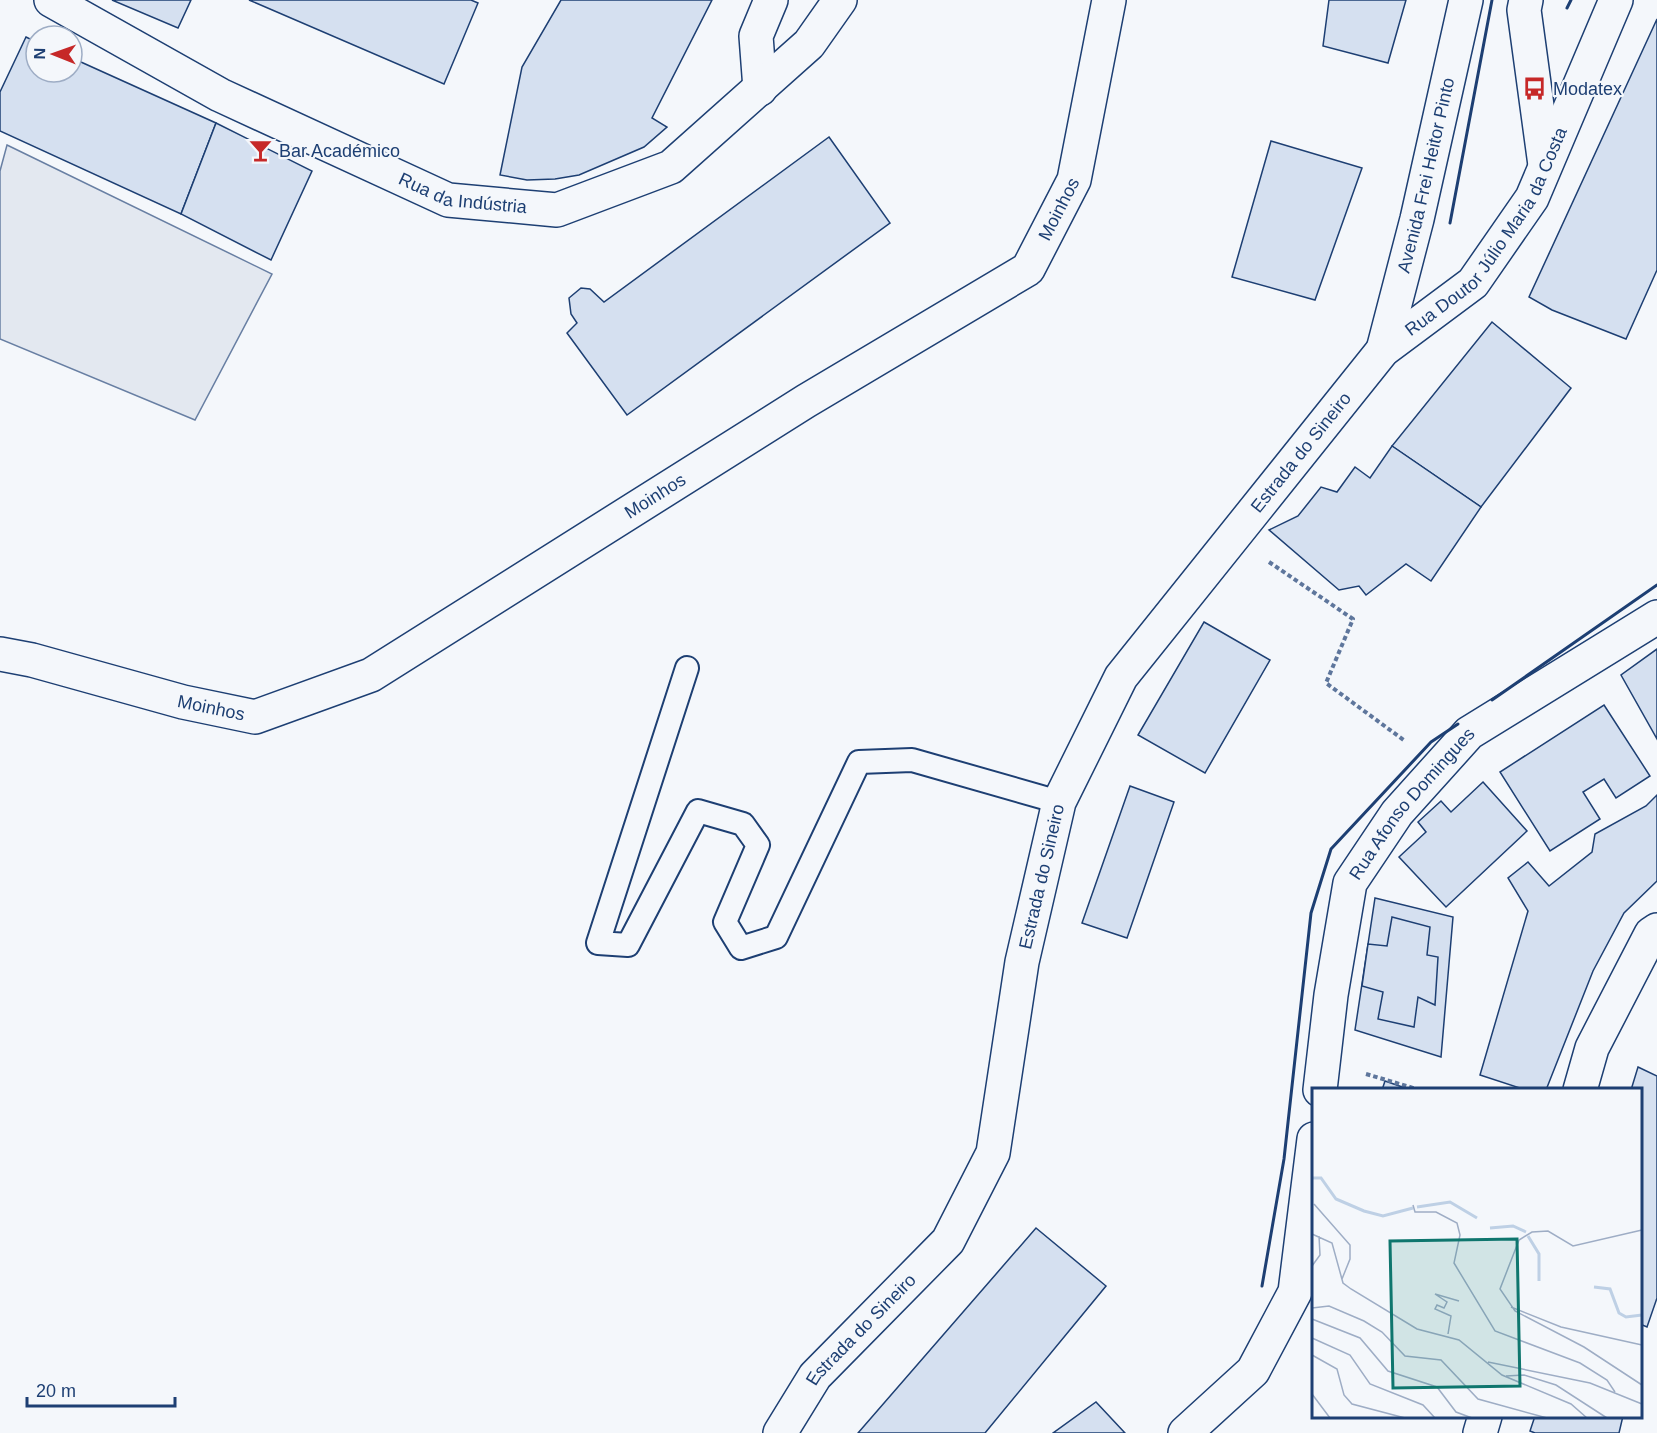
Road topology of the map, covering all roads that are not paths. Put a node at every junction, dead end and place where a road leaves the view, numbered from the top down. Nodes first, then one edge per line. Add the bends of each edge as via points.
1 (51, 0) edge
2 (771, 0) edge
3 (840, 0) edge
4 (1109, 0) edge
5 (1466, 0) edge
6 (1526, 0) edge
7 (1617, 0) edge
8 (760, 89) junction
9 (1545, 165) junction
10 (1383, 350) junction
11 (1657, 617) edge
12 (0, 654) edge
13 (687, 668) dead end
14 (1059, 802) junction
15 (1657, 930) edge
16 (1321, 1075) edge
17 (1580, 1088) edge
18 (1312, 1155) edge
19 (1484, 1418) edge
20 (780, 1433) edge
21 (1185, 1433) edge
22 (1480, 1433) edge

1 - 8 street, Rua da Indústria via 220,95 448,200 557,210 671,168
2 - 8 street via 756,36
3 - 8 street, Rua da Indústria via 809,44
4 - 12 street, Moinhos via 1074,180 1028,269 806,400 371,675 255,717
5 - 10 street, Avenida Frei Heitor Pinto
6 - 9 street via 1524,10
7 - 9 street, Rua Doutor Júlio Maria da Costa
9 - 10 street, Rua Doutor Júlio Maria da Costa via 1532,198 1473,283
10 - 14 street, Estrada do Sineiro via 1121,677
11 - 16 street, Rua Afonso Domingues via 1469,733 1397,813 1350,883
13 - 14 lane via 598,943 628,945 698,811 743,824 758,845 725,922 741,948 777,937 859,762 912,760
14 - 20 street, Estrada do Sineiro via 1022,962 993,1153 948,1241 815,1376
15 - 17 street via 1651,934 1592,1048
18 - 21 street via 1295,1292 1253,1371
19 - 22 street

